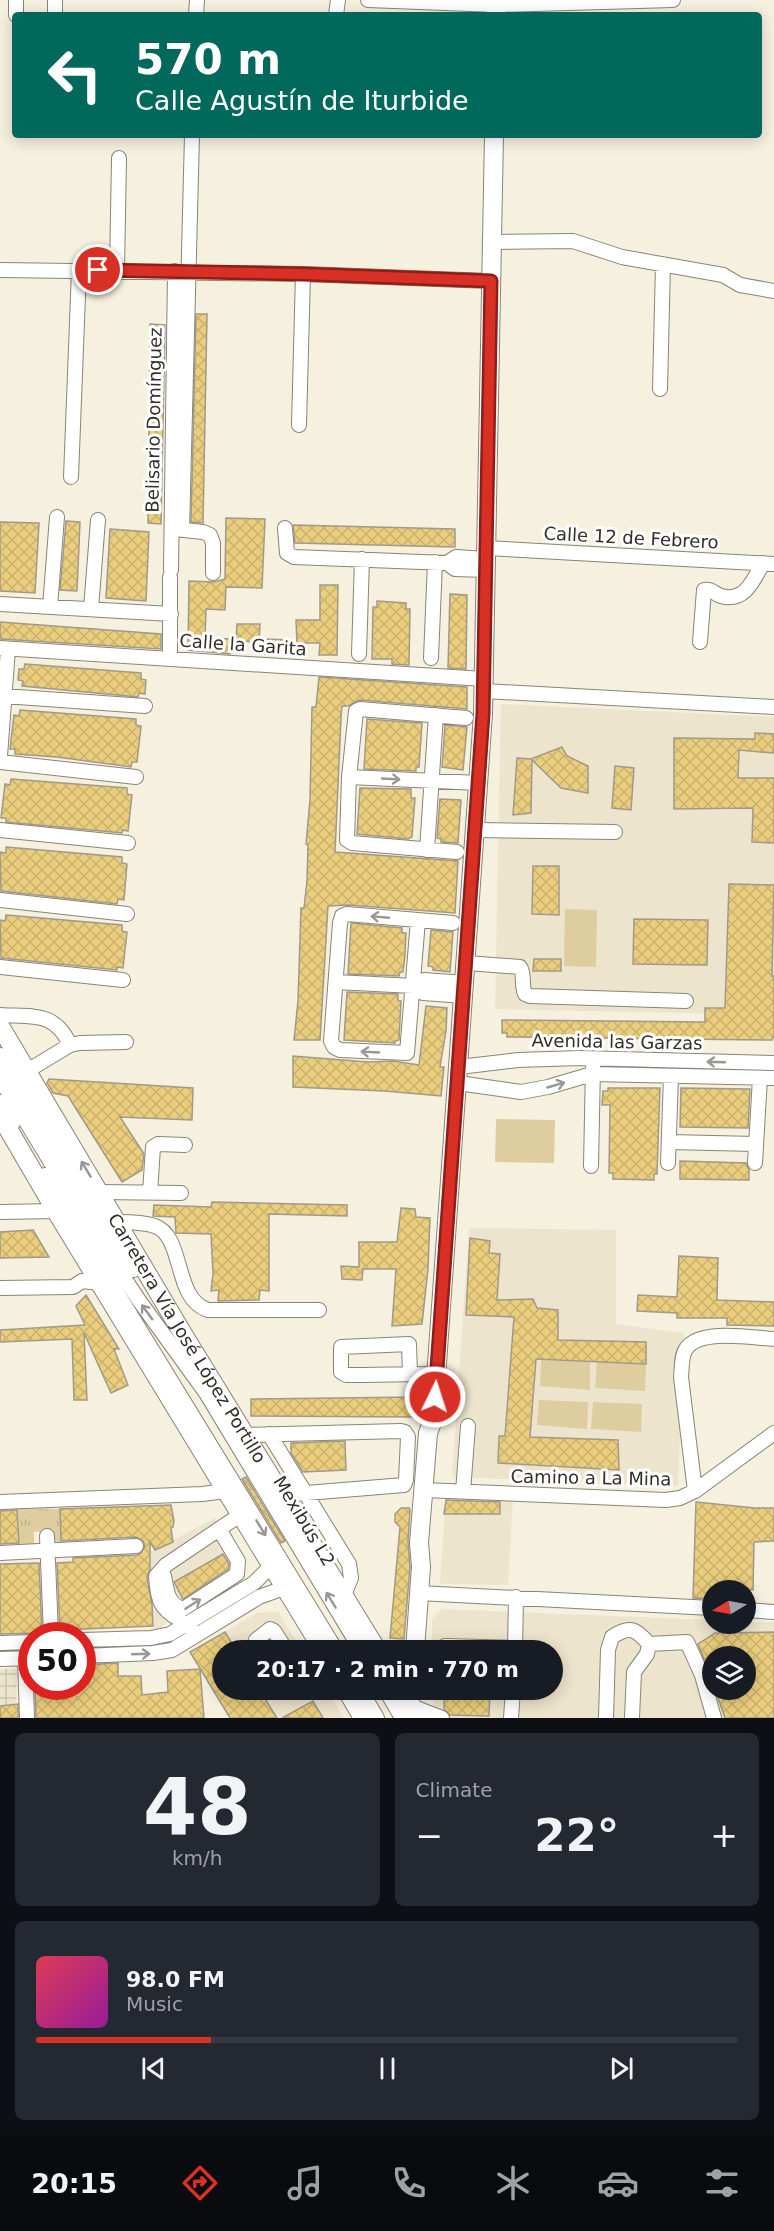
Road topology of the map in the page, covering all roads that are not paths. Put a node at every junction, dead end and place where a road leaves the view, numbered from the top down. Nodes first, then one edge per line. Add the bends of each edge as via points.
1 (368, 0) edge
2 (673, 0) edge
3 (622, 1) edge
4 (496, 7) edge
5 (192, 138) edge
6 (494, 138) edge
7 (119, 158) dead end
8 (493, 242) junction
9 (663, 264) junction
10 (0, 270) edge
11 (79, 270) junction
12 (117, 270) junction
13 (181, 271) junction
14 (303, 274) junction
15 (491, 281) junction
16 (774, 291) edge
17 (660, 389) dead end
18 (299, 425) dead end
19 (70, 477) dead end
20 (57, 517) dead end
21 (98, 520) dead end
22 (285, 528) dead end
23 (176, 530) junction
24 (362, 559) junction
25 (486, 559) junction
26 (441, 562) junction
27 (768, 563) edge
28 (213, 573) dead end
29 (0, 604) edge
30 (50, 607) junction
31 (91, 609) junction
32 (171, 614) junction
33 (700, 642) dead end
34 (4, 648) edge
35 (359, 654) dead end
36 (431, 658) dead end
37 (170, 659) junction
38 (484, 685) junction
39 (4, 696) junction
40 (145, 706) dead end
41 (774, 707) edge
42 (436, 715) junction
43 (466, 718) dead end
44 (0, 756) edge
45 (0, 762) edge
46 (136, 777) dead end
47 (349, 777) junction
48 (432, 781) junction
49 (479, 783) junction
50 (0, 830) edge
51 (476, 830) junction
52 (615, 832) dead end
53 (128, 843) dead end
54 (427, 850) junction
55 (457, 852) dead end
56 (0, 900) edge
57 (127, 914) dead end
58 (418, 920) junction
59 (453, 923) dead end
60 (467, 963) junction
61 (0, 967) edge
62 (123, 980) dead end
63 (336, 982) junction
64 (414, 986) junction
65 (465, 990) junction
66 (687, 1001) dead end
67 (0, 1015) edge
68 (0, 1026) edge
69 (126, 1042) dead end
70 (70, 1045) junction
71 (0, 1057) edge
72 (593, 1058) junction
73 (774, 1064) edge
74 (27, 1071) junction
75 (592, 1074) junction
76 (459, 1075) junction
77 (672, 1076) junction
78 (767, 1078) edge
79 (0, 1079) edge
80 (0, 1101) edge
81 (0, 1115) edge
82 (669, 1142) junction
83 (756, 1144) junction
84 (185, 1145) dead end
85 (668, 1163) dead end
86 (755, 1163) dead end
87 (591, 1166) dead end
88 (100, 1192) junction
89 (150, 1193) junction
90 (181, 1193) dead end
91 (56, 1211) junction
92 (0, 1212) edge
93 (118, 1222) junction
94 (100, 1283) junction
95 (0, 1288) edge
96 (319, 1310) dead end
97 (183, 1334) junction
98 (774, 1339) edge
99 (410, 1374) junction
100 (437, 1374) junction
101 (468, 1426) dead end
102 (774, 1433) edge
103 (268, 1434) junction
104 (246, 1435) junction
105 (428, 1490) junction
106 (226, 1491) junction
107 (695, 1491) junction
108 (303, 1492) junction
109 (463, 1492) junction
110 (282, 1495) junction
111 (0, 1502) edge
112 (240, 1515) junction
113 (219, 1529) junction
114 (47, 1536) dead end
115 (333, 1536) junction
116 (136, 1546) dead end
117 (316, 1548) junction
118 (47, 1551) junction
119 (0, 1553) edge
120 (270, 1566) junction
121 (162, 1571) junction
122 (284, 1588) junction
123 (418, 1593) junction
124 (344, 1595) junction
125 (516, 1597) junction
126 (702, 1607) edge
127 (756, 1611) edge
128 (774, 1612) edge
129 (50, 1622) edge
130 (186, 1625) junction
131 (197, 1635) junction
132 (96, 1639) edge
133 (256, 1640) edge
134 (280, 1640) edge
135 (319, 1640) edge
136 (320, 1640) edge
137 (355, 1640) edge
138 (371, 1640) edge
139 (416, 1640) edge
140 (515, 1640) edge
141 (18, 1642) edge
142 (0, 1643) edge
143 (649, 1644) junction
144 (96, 1655) edge
145 (18, 1658) edge
146 (0, 1659) edge
147 (27, 1700) edge
148 (352, 1700) edge
149 (366, 1700) edge
150 (512, 1700) edge
151 (411, 1708) edge
152 (27, 1718) edge
153 (363, 1718) edge
154 (377, 1718) edge
155 (442, 1718) edge
156 (511, 1718) edge
157 (606, 1718) edge
158 (632, 1718) edge
159 (714, 1718) edge

1 - 4 street
2 - 3 street
3 - 4 street
5 - 13 street, Belisario Domínguez
6 - 8 main road
7 - 12 street
8 - 9 street via 573,241 622,257
8 - 15 main road
9 - 16 street via 723,275 740,285
9 - 17 street
10 - 11 street
11 - 12 street
11 - 19 street
12 - 13 street
13 - 14 street
13 - 23 street, Belisario Domínguez
14 - 15 street
14 - 18 street
15 - 25 main road
20 - 30 street
21 - 31 street
22 - 24 street, Calle 12 de Febrero via 286,554
23 - 28 street via 210,535
23 - 32 street, Belisario Domínguez
24 - 26 street, Calle 12 de Febrero
24 - 35 street
25 - 26 street, Calle 12 de Febrero via 456,557
25 - 27 street, Calle 12 de Febrero
25 - 38 main road
26 - 36 street
27 - 33 street via 741,594 721,596 704,590
29 - 30 street
30 - 31 street
31 - 32 street
32 - 37 street, Belisario Domínguez
34 - 37 street, Calle la Garita
34 - 39 street
37 - 38 street, Calle la Garita
38 - 41 street, Calle la Garita
38 - 49 main road
39 - 40 street
39 - 44 street
42 - 43 street
42 - 47 street via 356,711
42 - 48 street
45 - 46 street
47 -> 48 street
47 - 54 street via 347,840
48 - 49 street
48 - 54 street
49 - 51 main road
50 - 53 street
51 - 52 street
51 - 60 main road
54 - 55 street
56 - 57 street
58 - 59 street
58 -> 63 street via 342,916
58 - 64 street
60 - 65 main road
60 - 66 street via 520,967 523,989 530,996
61 - 62 street
63 - 64 street
64 -> 63 street via 409,1048 404,1054 334,1047 331,1041
64 - 65 street via 424,980
65 - 76 main road
67 - 70 street via 40,1017 57,1024
68 - 74 main road, Carretera Vía José López Portillo
69 - 70 street
70 - 74 street
71 - 97 main road via 95,1218
73 -> 72 street, Avenida las Garzas
72 - 75 street
72 - 76 street, Avenida las Garzas via 518,1060
88 -> 74 main road, Carretera Vía José López Portillo
76 -> 75 street, Avenida las Garzas via 521,1092
75 - 77 street, Avenida las Garzas
75 - 87 street
76 - 100 main road
77 - 78 street, Avenida las Garzas
77 - 82 street
78 - 83 street
137 -> 79 street, Mexibús L2 via 206,1392 118,1269
80 -> 136 street
81 - 91 main road
82 - 83 street
82 - 85 street
83 - 86 street
84 - 89 street via 153,1147
88 - 89 street
88 - 93 main road, Carretera Vía José López Portillo
89 - 90 street
91 - 92 street
91 - 94 main road
93 - 96 street via 156,1226 166,1233 181,1274 201,1308
93 - 97 main road, Carretera Vía José López Portillo
94 - 95 street
94 - 106 main road
97 - 104 main road, Carretera Vía José López Portillo
98 - 107 street via 716,1336 698,1339 686,1349 681,1377
99 - 99 street via 409,1344 341,1347 342,1374
99 - 100 street
100 - 105 main road via 434,1420 438,1436
101 - 109 street
102 - 107 street, Camino a La Mina
103 - 104 street
103 - 108 street
103 - 108 street via 405,1432 404,1485
104 - 110 main road, Carretera Vía José López Portillo
105 - 109 street, Camino a La Mina
105 - 123 main road via 430,1545 421,1568
106 - 111 street
106 - 112 main road
107 - 109 street, Camino a La Mina via 666,1500
108 - 110 street
108 - 115 street
110 - 117 main road, Carretera Vía José López Portillo
112 - 113 street
112 - 120 main road
113 - 121 street
121 -> 113 street via 168,1597 183,1609 237,1574 238,1561
114 - 118 street
115 - 117 street
115 - 124 street via 352,1570
116 - 118 street
117 - 124 main road, Carretera Vía José López Portillo
118 - 119 street
118 - 129 street
120 - 122 main road
120 - 130 street via 254,1583
121 - 130 street via 156,1576 159,1598 167,1612
122 - 131 street via 259,1598
122 - 135 main road
123 - 125 street
123 - 139 main road
124 - 138 main road, Carretera Vía José López Portillo
125 - 126 street
125 - 140 street
127 - 128 street
130 - 131 street
130 - 132 street via 161,1637
144 -> 131 street via 172,1650
133 - 134 street via 270,1629
141 - 142 street
143 - 157 street via 632,1630 622,1630 612,1637 608,1650
143 - 158 street via 634,1672
143 - 159 street via 687,1642 702,1675
145 - 146 street
147 - 152 street
148 - 153 main road
149 - 154 street
150 - 156 street
151 - 155 street

